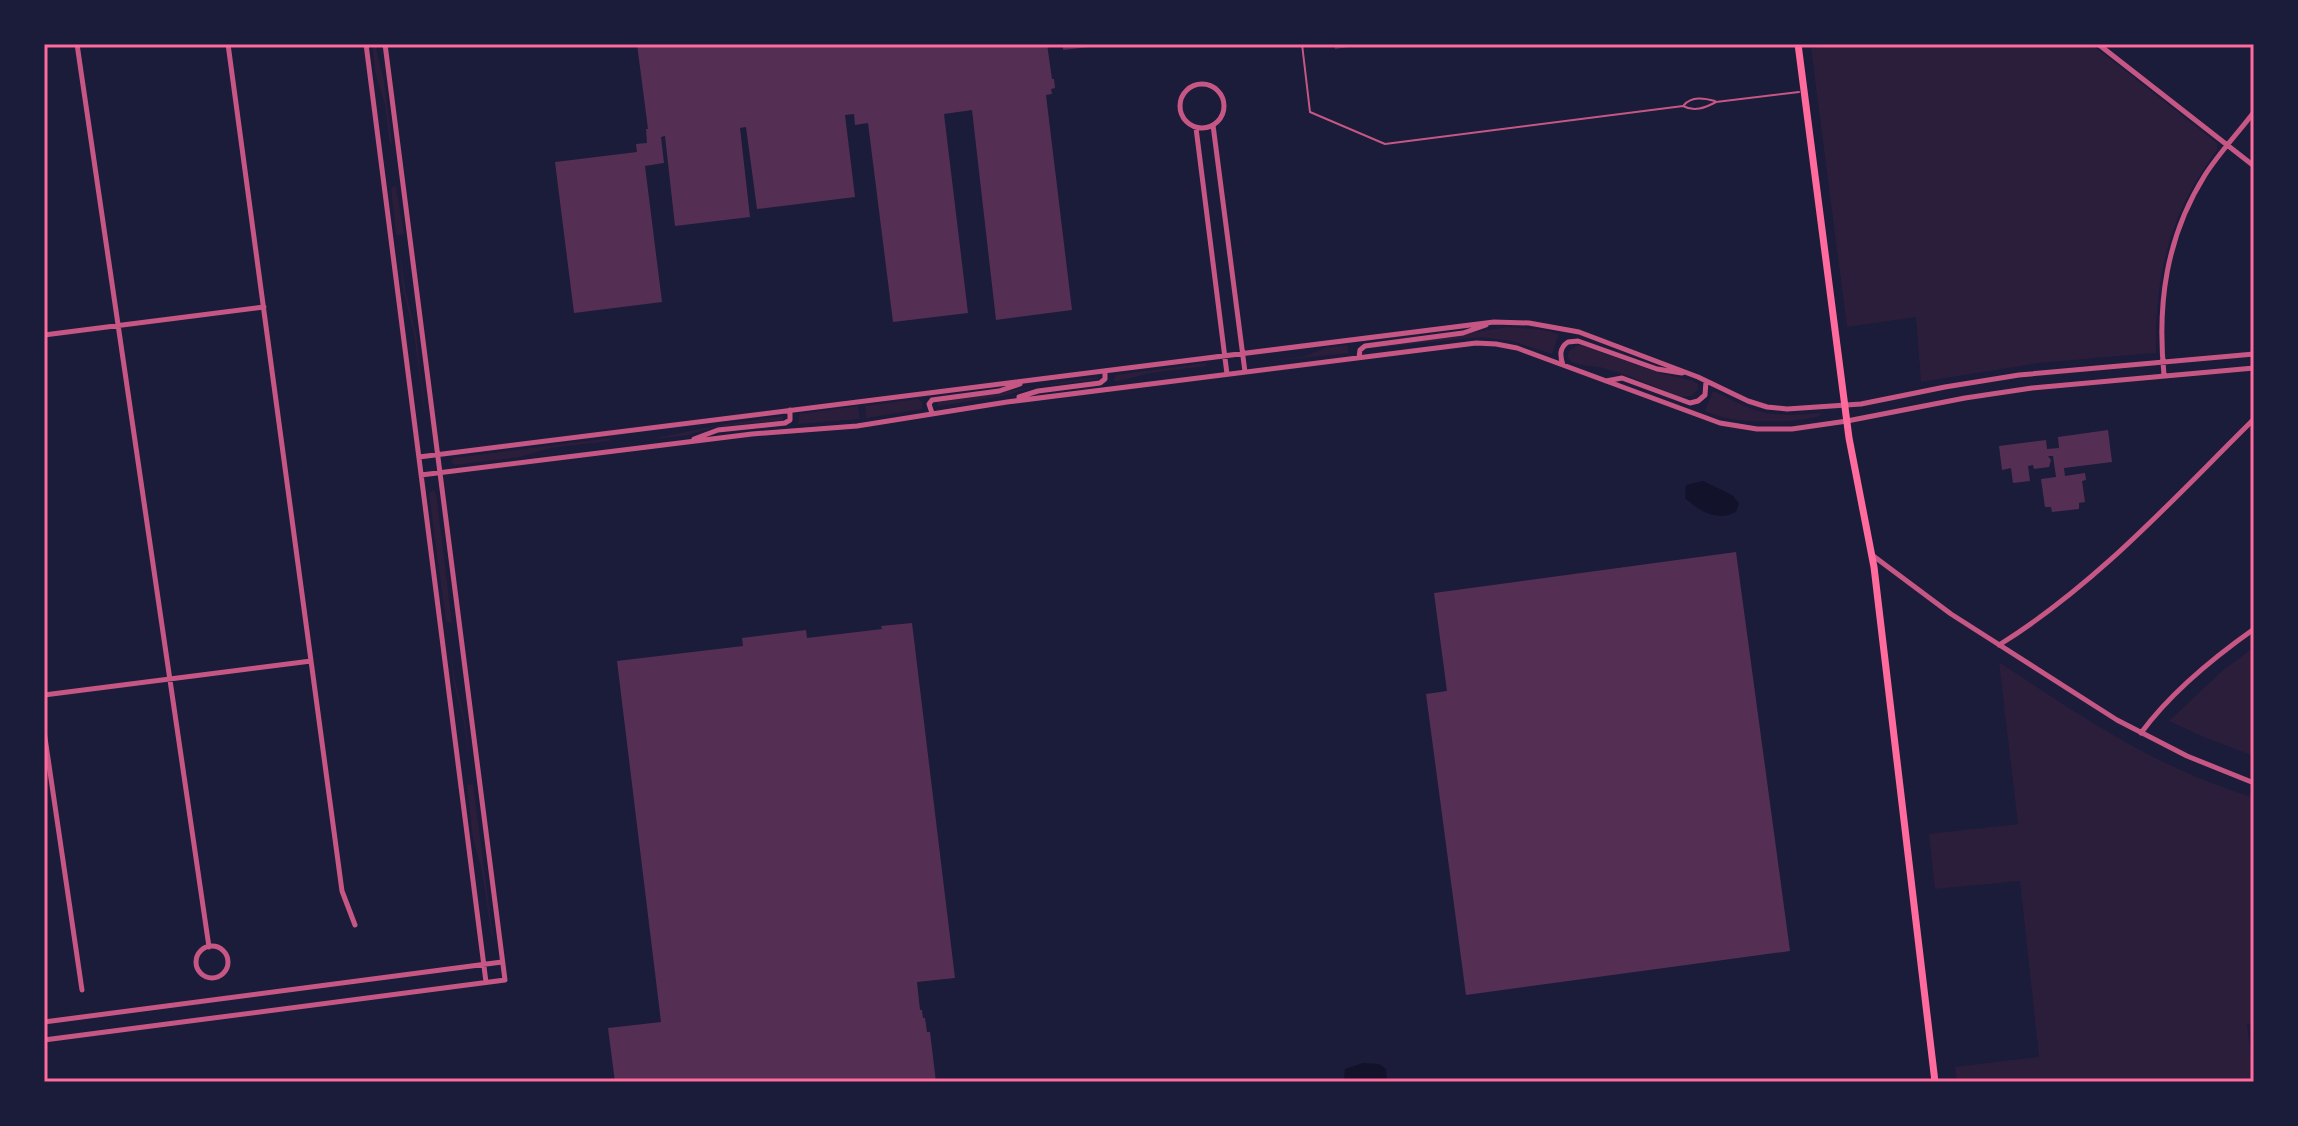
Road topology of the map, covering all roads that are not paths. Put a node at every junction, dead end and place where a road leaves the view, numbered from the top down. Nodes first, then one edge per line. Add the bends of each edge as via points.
1 (77, 44) edge
2 (228, 44) edge
3 (366, 44) edge
4 (385, 44) edge
5 (1302, 44) edge
6 (1798, 44) edge
7 (2098, 44) edge
8 (1804, 91) junction
9 (1716, 102) junction
10 (1683, 106) junction
11 (2254, 112) edge
12 (1213, 125) junction
13 (1196, 128) junction
14 (2228, 145) junction
15 (2254, 166) edge
16 (264, 307) junction
17 (1494, 322) junction
18 (119, 326) junction
19 (44, 335) edge
20 (1242, 353) junction
21 (2254, 354) edge
22 (1225, 355) junction
23 (1359, 357) junction
24 (2162, 362) junction
25 (1563, 365) junction
26 (2254, 368) edge
27 (1105, 370) junction
28 (1245, 372) junction
29 (1227, 374) junction
30 (1691, 374) junction
31 (2164, 375) junction
32 (1032, 379) junction
33 (1605, 381) junction
34 (1706, 381) junction
35 (1007, 402) junction
36 (1845, 405) junction
37 (790, 410) junction
38 (932, 413) junction
39 (2254, 419) edge
40 (1847, 421) junction
41 (686, 442) junction
42 (438, 454) junction
43 (419, 457) junction
44 (440, 473) junction
45 (421, 475) junction
46 (1872, 555) junction
47 (2254, 629) edge
48 (1999, 645) junction
49 (311, 661) junction
50 (170, 679) junction
51 (44, 695) edge
52 (44, 731) edge
53 (2141, 733) junction
54 (2254, 783) edge
55 (355, 925) dead end
56 (209, 947) junction
57 (502, 962) junction
58 (484, 964) junction
59 (486, 982) junction
60 (82, 990) dead end
61 (44, 1022) edge
62 (44, 1040) edge
63 (1935, 1082) edge

1 - 18 street
2 - 16 street
3 - 43 street
4 - 42 street
5 - 10 lane via 1310,112 1385,144
6 - 8 main road
7 - 14 street
8 - 9 lane
8 - 36 main road
9 - 10 lane via 1690,110
9 - 10 lane via 1704,98
11 - 14 street
12 - 13 street
12 - 13 street via 1223,112 1223,99 1217,89 1199,83 1188,88 1179,103 1182,116
12 - 20 street
13 - 22 street
14 - 15 street
14 - 24 street via 2194,193 2172,247 2162,301
16 - 18 street
16 - 49 street
17 - 20 street
17 - 23 street via 1463,333 1365,346
17 - 30 street via 1562,328
18 - 19 street
18 - 50 street
20 - 22 street
20 - 28 street
21 - 24 street
22 - 27 street
22 - 29 street
23 - 25 street via 1486,343
23 - 28 street
24 - 31 street
24 - 36 street via 2019,375
25 - 30 street via 1562,348 1573,341 1657,369
25 - 33 street
26 - 31 street
27 - 32 street
27 - 35 street via 1100,383 1038,391
28 - 29 street
29 - 35 street
30 - 34 street
31 - 40 street via 2008,391
32 - 37 street
32 - 38 street via 999,391 932,400
33 - 34 street via 1622,378 1690,403 1702,399
33 - 40 street via 1741,428
34 - 36 street via 1767,407
35 - 38 street
36 - 40 main road
37 - 41 street via 787,423 718,430
37 - 42 street
38 - 41 street
39 - 48 street via 2108,564
40 - 46 main road
41 - 44 street
42 - 43 street
42 - 44 street
43 - 45 street
44 - 45 street
44 - 57 street
45 - 58 street
46 - 48 street
46 - 63 main road
47 - 53 street via 2186,685
48 - 53 street
49 - 50 street
49 - 55 street via 342,891
50 - 51 street
50 - 56 street
52 - 60 street
53 - 54 street
56 - 56 street via 199,953 196,965 203,975 215,978 225,971 228,960 221,949
57 - 58 street
57 - 59 street via 505,980
58 - 59 street
58 - 61 street
59 - 62 street

